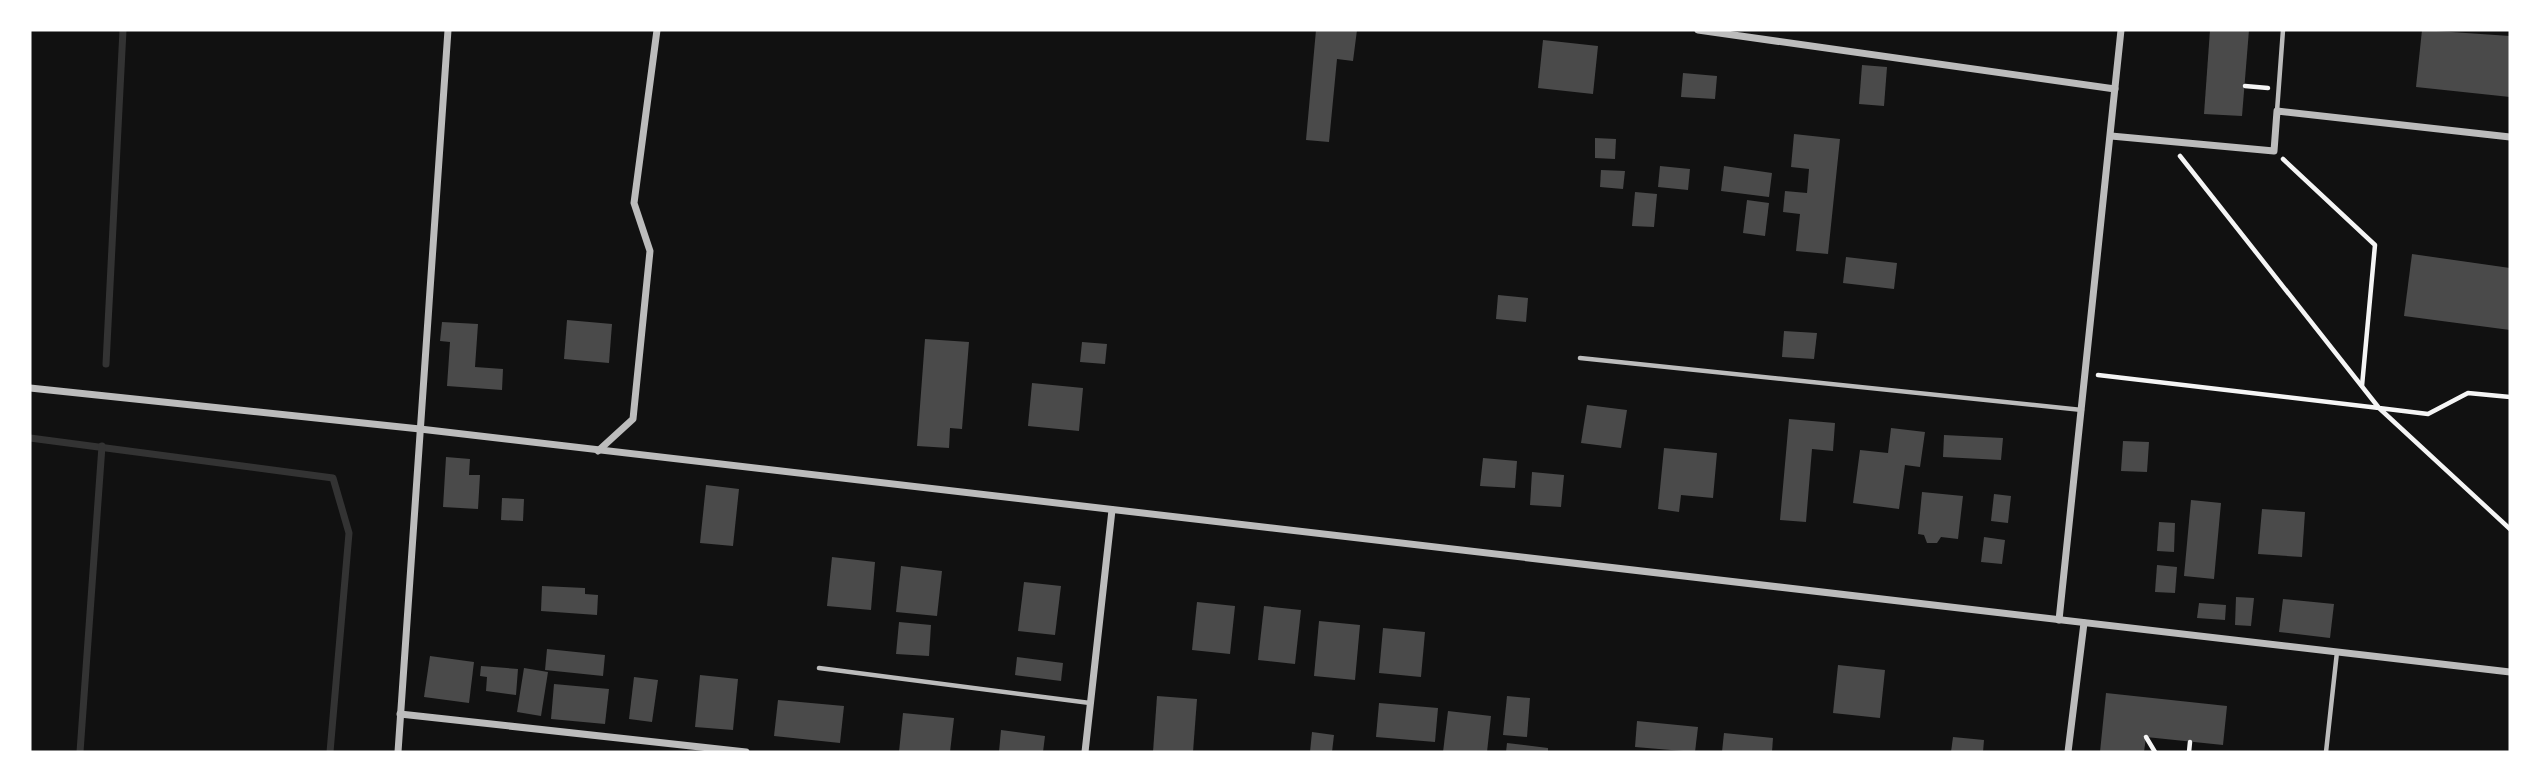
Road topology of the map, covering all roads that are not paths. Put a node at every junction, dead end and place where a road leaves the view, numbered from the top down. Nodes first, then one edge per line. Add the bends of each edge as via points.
1 (448, 30) edge
2 (657, 30) edge
3 (1698, 30) edge
4 (2121, 30) edge
5 (2283, 30) edge
6 (2116, 89) junction
7 (2277, 111) junction
8 (2111, 136) junction
9 (2510, 137) edge
10 (1580, 358) dead end
11 (30, 388) edge
12 (2082, 410) junction
13 (420, 429) junction
14 (598, 451) junction
15 (1112, 510) junction
16 (2059, 620) junction
17 (2084, 623) junction
18 (2337, 652) junction
19 (819, 668) dead end
20 (2510, 672) edge
21 (1090, 704) junction
22 (400, 714) junction
23 (398, 752) edge
24 (746, 752) edge
25 (1085, 752) edge
26 (2067, 752) edge
27 (2326, 752) edge

1 - 13 street
2 - 14 street via 634,203 650,251 633,419
3 - 6 street
4 - 6 street
5 - 7 lane
6 - 8 street
7 - 8 street via 2274,151
7 - 9 street
8 - 12 street
10 - 12 lane
11 - 13 street
12 - 16 street
13 - 14 street
13 - 22 street
14 - 15 street
15 - 16 street
15 - 21 street
16 - 17 street
17 - 18 street
17 - 26 street
18 - 20 street
18 - 27 lane
19 - 21 lane
21 - 25 street
22 - 23 street
22 - 24 street

